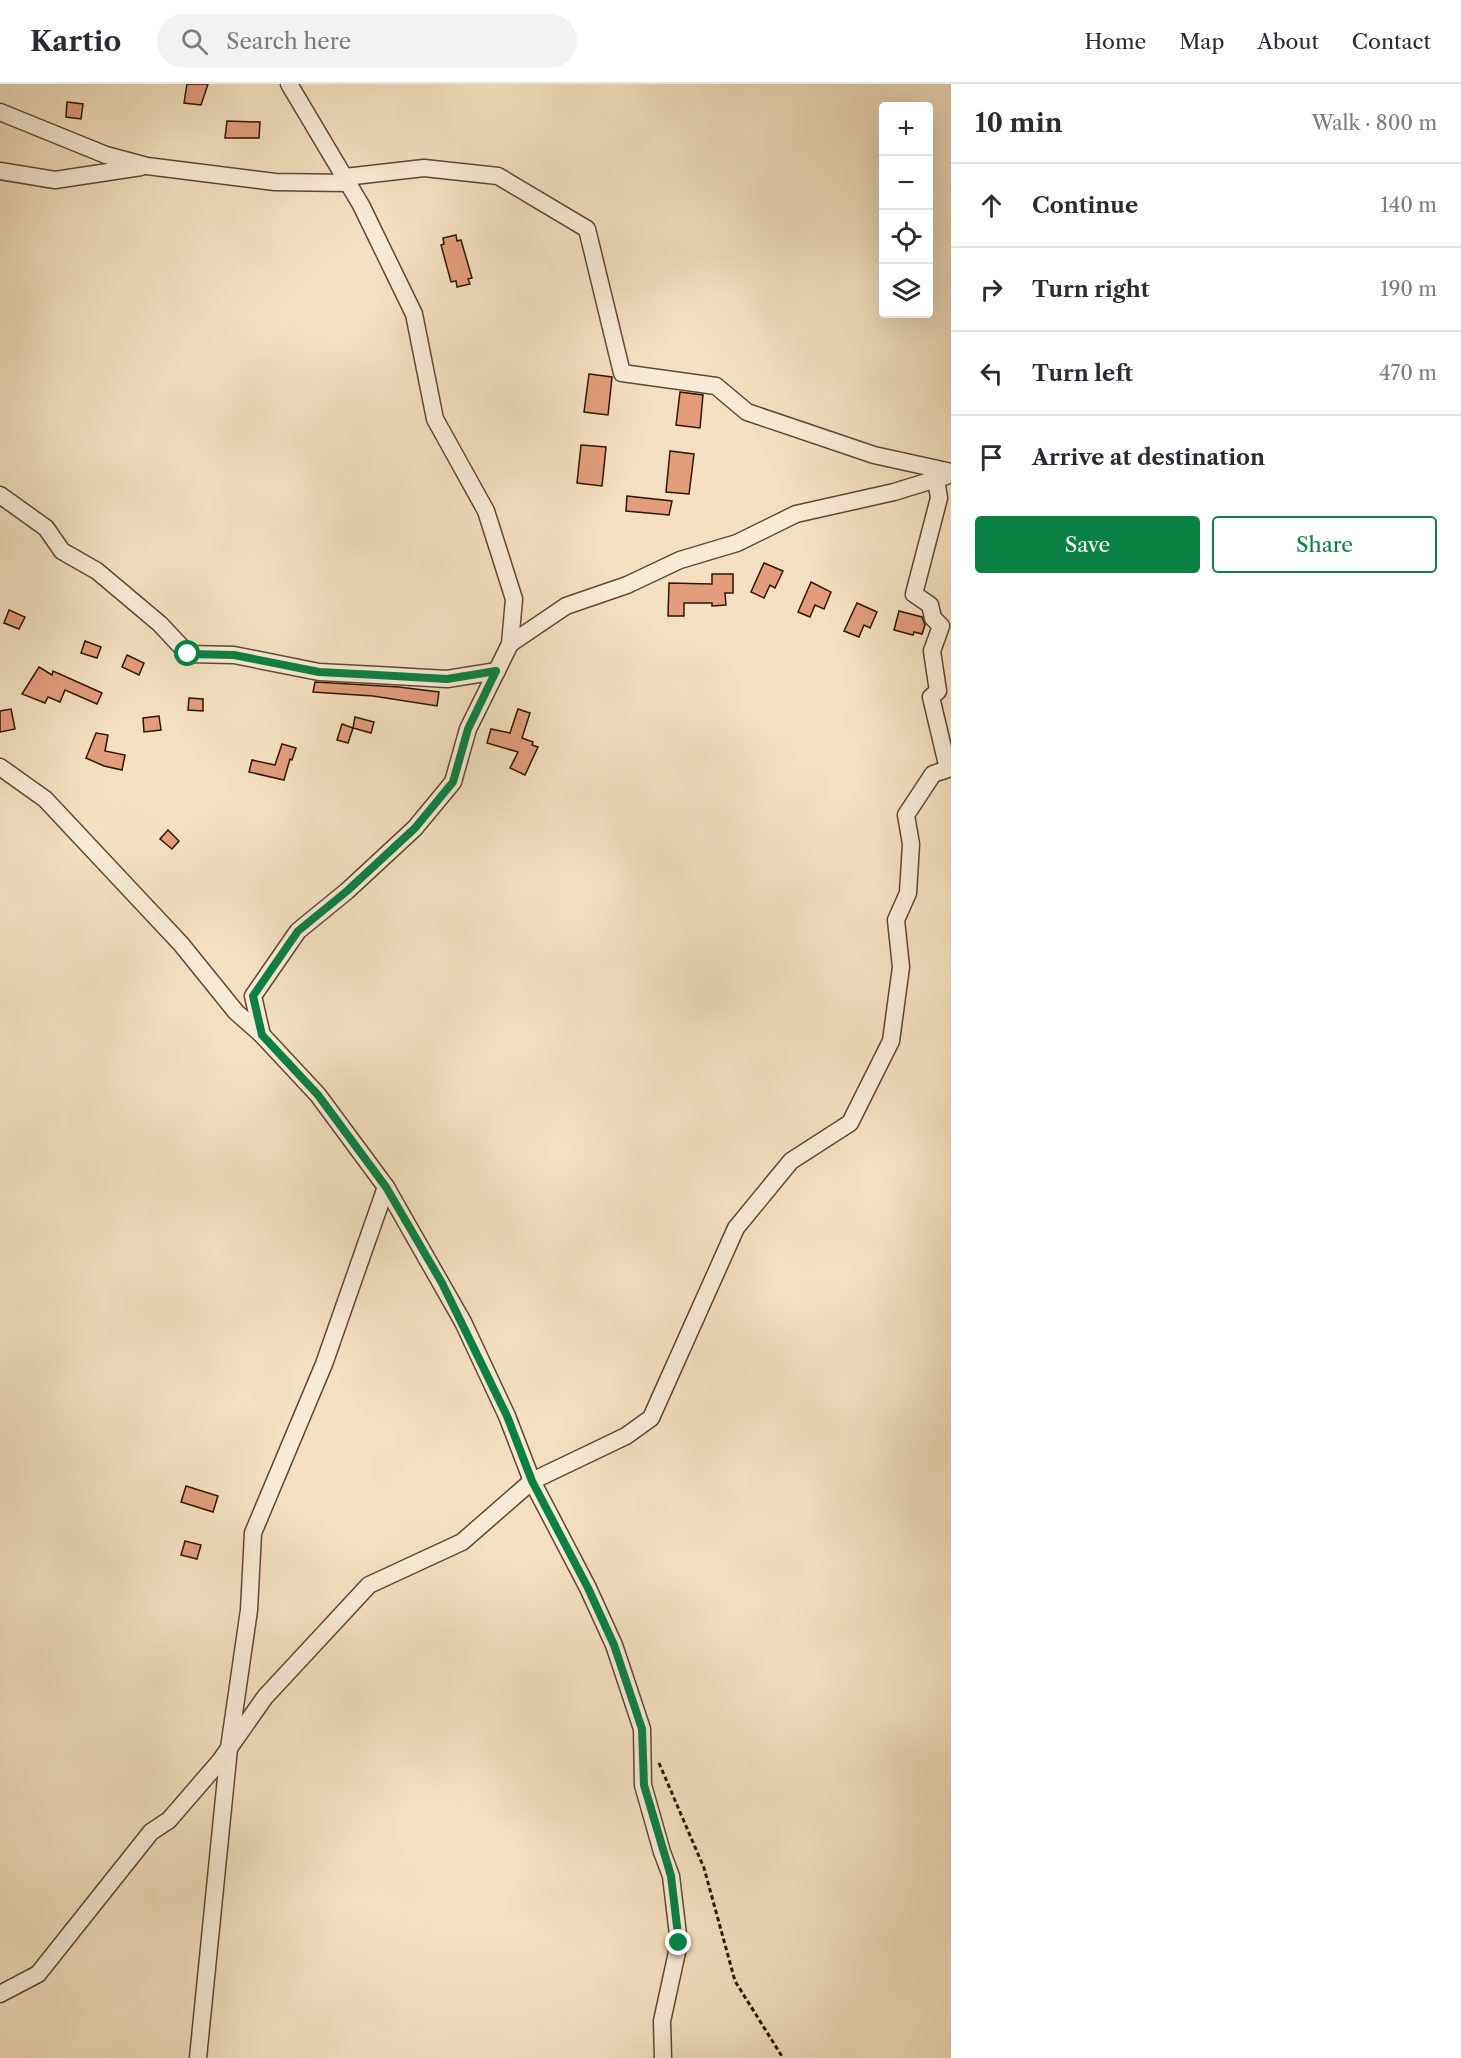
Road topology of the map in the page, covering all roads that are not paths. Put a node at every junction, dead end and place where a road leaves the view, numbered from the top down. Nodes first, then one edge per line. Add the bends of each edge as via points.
1 (289, 84) edge
2 (0, 112) edge
3 (147, 166) junction
4 (0, 171) edge
5 (346, 180) junction
6 (946, 475) edge
7 (0, 495) edge
8 (510, 644) junction
9 (496, 671) junction
10 (2, 764) edge
11 (262, 1035) junction
12 (386, 1187) junction
13 (532, 1481) junction
14 (229, 1748) junction
15 (0, 1994) edge
16 (198, 2058) edge
17 (663, 2058) edge

1 - 5 street
2 - 3 street via 106,155
3 - 4 street via 55,180
3 - 5 street via 275,182
5 - 6 street via 424,168 498,176 587,229 622,372 716,386 747,412
5 - 8 street via 414,314 435,419 486,512 514,598
6 - 8 street via 894,492 796,514 737,543 680,560 627,585 566,606
6 - 13 street via 914,594 930,605 933,618 941,626 932,651 938,691 931,697 948,769 933,774 906,816 910,843 908,893 896,920 901,967 891,1041 850,1123 791,1161 736,1228 651,1418 626,1436
7 - 9 street via 46,528 62,551 97,571 160,624 188,654 234,655 319,672 447,679
8 - 9 street
9 - 11 street via 468,729 453,782 415,828 298,931 253,996
10 - 11 street via 45,799 181,944 236,1012
11 - 12 street via 318,1095
12 - 13 street via 462,1322 507,1416
12 - 14 street via 324,1364 253,1533 249,1610
13 - 14 street via 462,1542 369,1585 265,1697
13 - 17 street via 614,1645 642,1729 644,1785 671,1876 679,1943 662,2021
14 - 15 street via 169,1820 151,1832 38,1974
14 - 16 street

